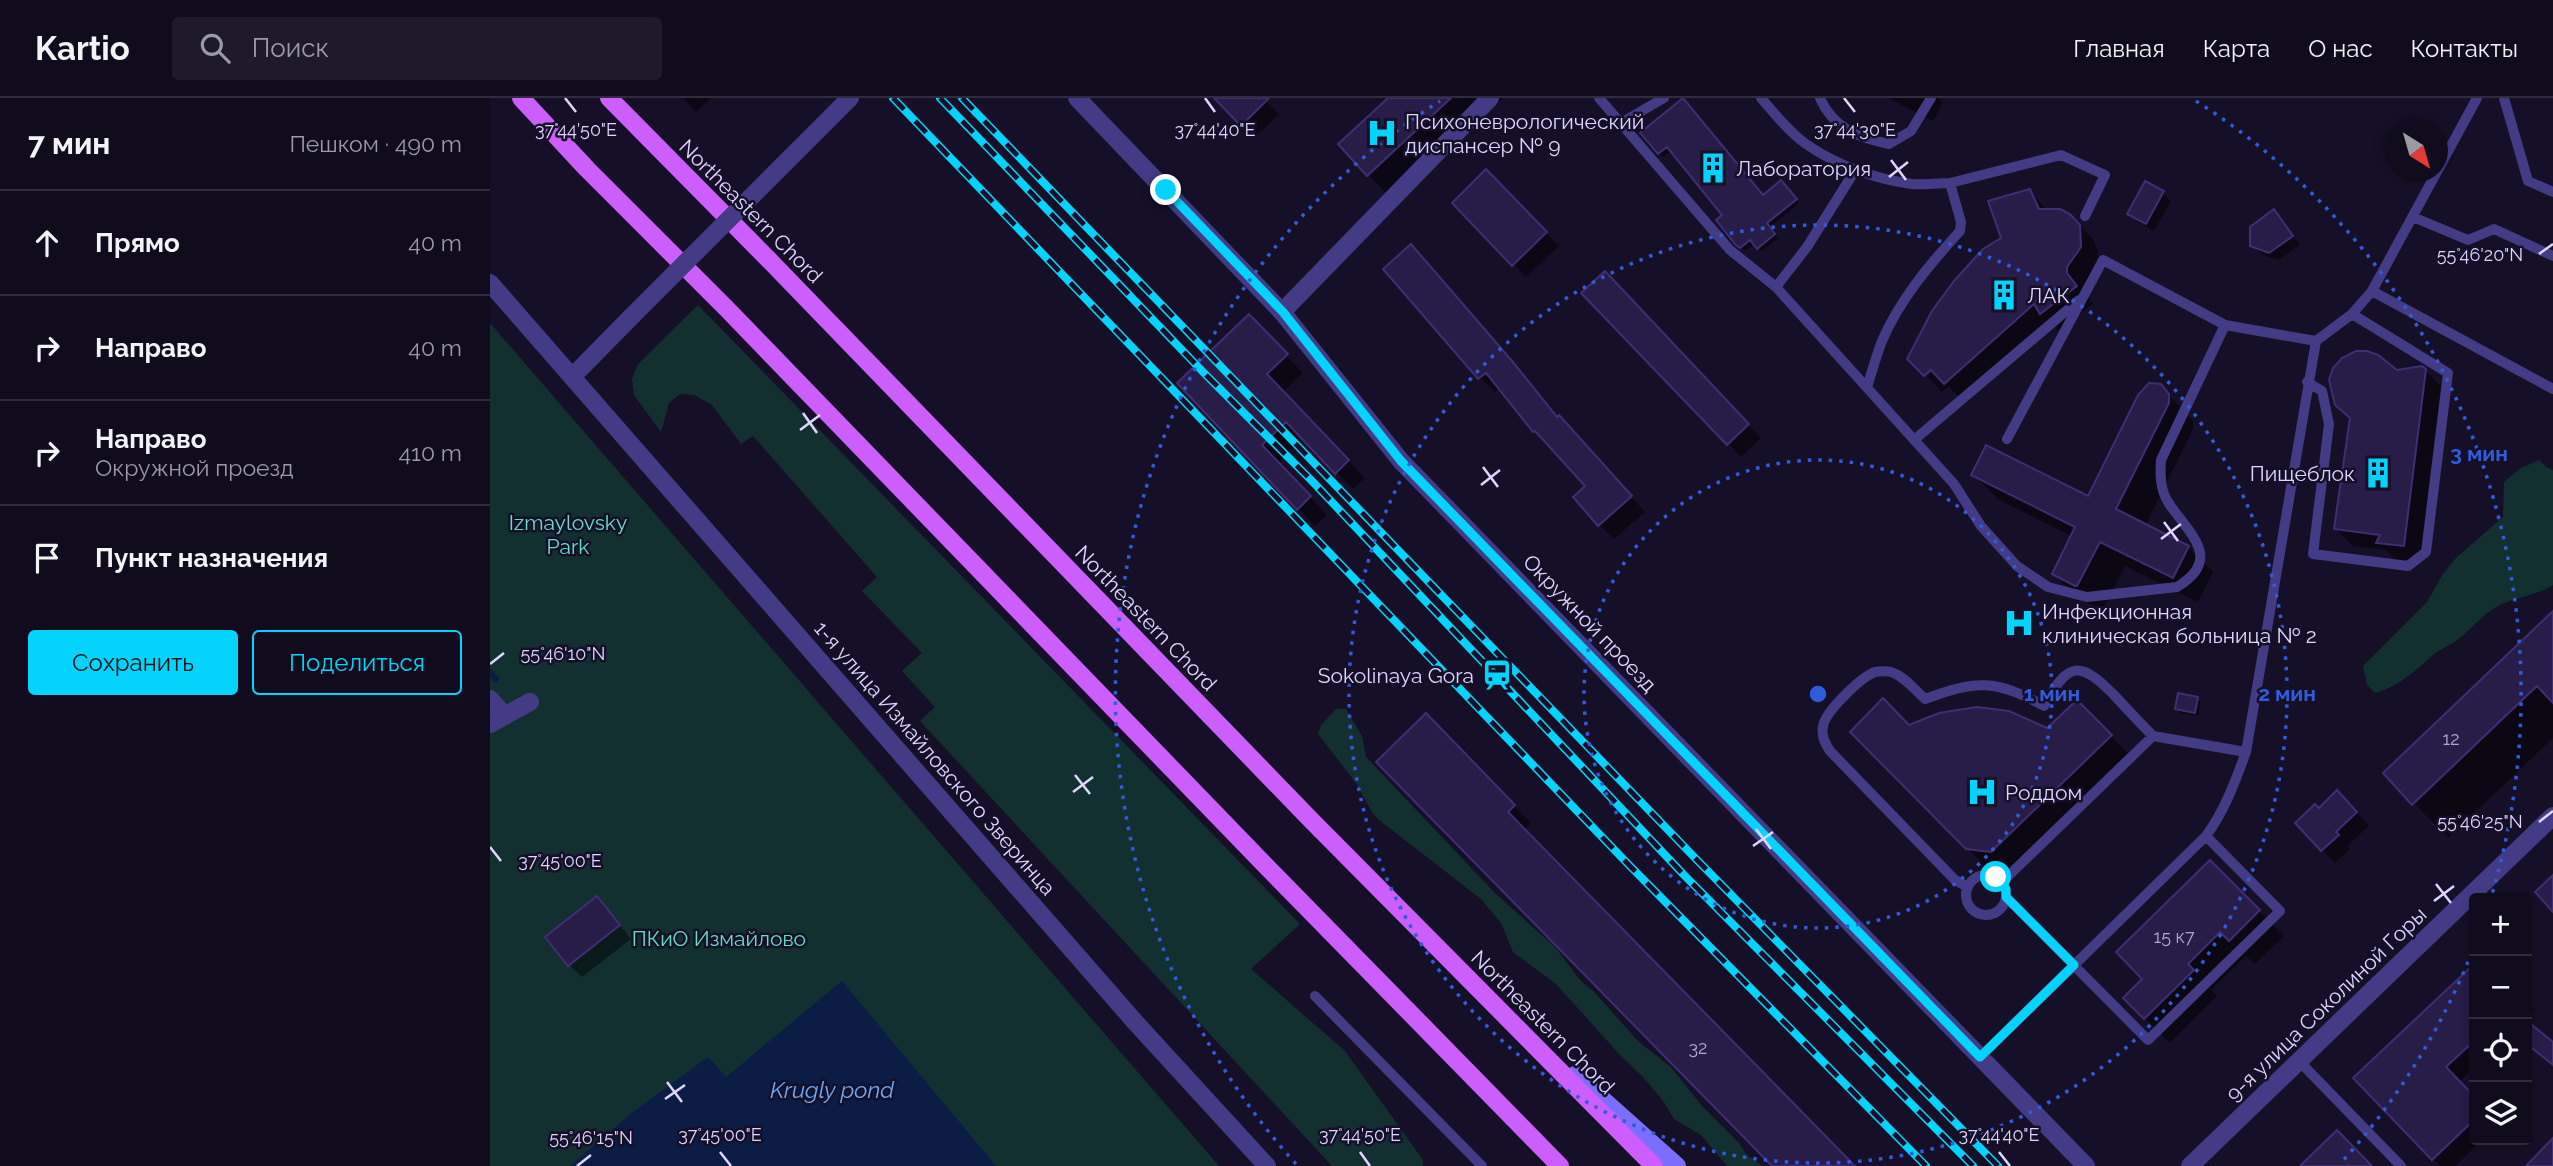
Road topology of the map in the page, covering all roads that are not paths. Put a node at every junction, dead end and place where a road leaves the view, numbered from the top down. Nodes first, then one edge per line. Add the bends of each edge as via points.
1 (522, 98) edge
2 (609, 98) edge
3 (850, 98) edge
4 (1077, 98) edge
5 (1490, 98) edge
6 (1599, 98) edge
7 (1664, 98) edge
8 (1761, 98) edge
9 (1820, 98) edge
10 (1931, 98) edge
11 (2477, 98) edge
12 (2504, 98) edge
13 (1621, 123) junction
14 (1856, 169) junction
15 (1950, 183) junction
16 (2553, 192) edge
17 (2085, 216) dead end
18 (2413, 218) junction
19 (2553, 256) edge
20 (490, 283) edge
21 (1776, 287) junction
22 (2372, 291) junction
23 (2084, 296) junction
24 (1283, 312) junction
25 (2352, 314) junction
26 (2225, 325) junction
27 (2316, 341) junction
28 (572, 377) junction
29 (2307, 382) junction
30 (1867, 387) junction
31 (2553, 389) edge
32 (2007, 439) dead end
33 (1914, 440) junction
34 (490, 699) edge
35 (530, 702) dead end
36 (497, 720) edge
37 (2153, 736) junction
38 (2246, 752) junction
39 (2553, 816) edge
40 (2206, 836) junction
41 (2002, 882) junction
42 (1968, 887) junction
43 (2006, 897) junction
44 (2074, 965) junction
45 (1482, 993) junction
46 (1315, 996) dead end
47 (1980, 1057) junction
48 (2299, 1061) junction
49 (1475, 1164) edge
50 (1267, 1166) edge
51 (1560, 1166) edge
52 (1654, 1166) edge
53 (1676, 1166) edge
54 (2086, 1166) edge
55 (2190, 1166) edge
56 (2401, 1166) edge

1 - 51 main road
2 - 45 main road, Northeastern Chord
3 - 28 street, bridge
4 - 24 street, Окружной проезд
5 - 24 street
6 - 13 lane
7 - 13 lane
8 - 14 lane via 1805,143
9 - 10 lane via 1841,126 1861,138 1889,144 1911,131
11 - 18 lane
12 - 16 lane via 2528,181
13 - 21 lane via 1730,250
14 - 15 lane via 1913,184
14 - 21 lane
15 - 17 lane via 2061,155 2105,175
15 - 30 lane via 1960,231 1922,273 1899,309 1882,341
18 - 19 lane via 2468,240 2494,229
18 - 22 lane
20 - 28 street, 1-я улица Измайловского Зверинца
21 - 30 lane
22 - 25 lane
22 - 31 lane
23 - 26 lane via 2103,260
23 - 32 lane
23 - 33 lane
24 - 47 street, Окружной проезд via 1401,461
25 - 27 lane
25 - 29 lane via 2448,373 2426,552 2408,566 2313,554 2329,425 2322,391
26 - 27 lane
26 - 33 lane via 2161,460 2159,479 2167,501 2195,535 2200,552 2198,566 2177,587 2087,597 2048,587 2017,566
27 - 29 lane
28 - 50 street, 1-я улица Измайловского Зверинца via 1135,1022
29 - 38 lane
30 - 33 lane
34 - 36 street
35 - 36 street
37 - 38 lane
37 - 41 lane
37 - 42 lane via 2096,677 2080,670 2055,684 2044,706 2016,690 1984,684 1925,699 1890,672 1875,672 1862,680 1826,716 1823,740 1955,880
38 - 40 lane via 2231,793
39 - 48 street, 9-я улица Соколиной Горы
40 - 44 lane
40 - 44 lane via 2280,911 2148,1040
41 - 42 lane via 1981,876
41 - 43 lane
42 - 43 lane via 1971,907 1984,914 1999,910
43 - 44 lane
44 - 47 lane
45 - 52 main road, Northeastern Chord
45 - 53 main road
46 - 49 lane
47 - 54 street, Окружной проезд
48 - 55 street, 9-я улица Соколиной Горы
48 - 56 lane

